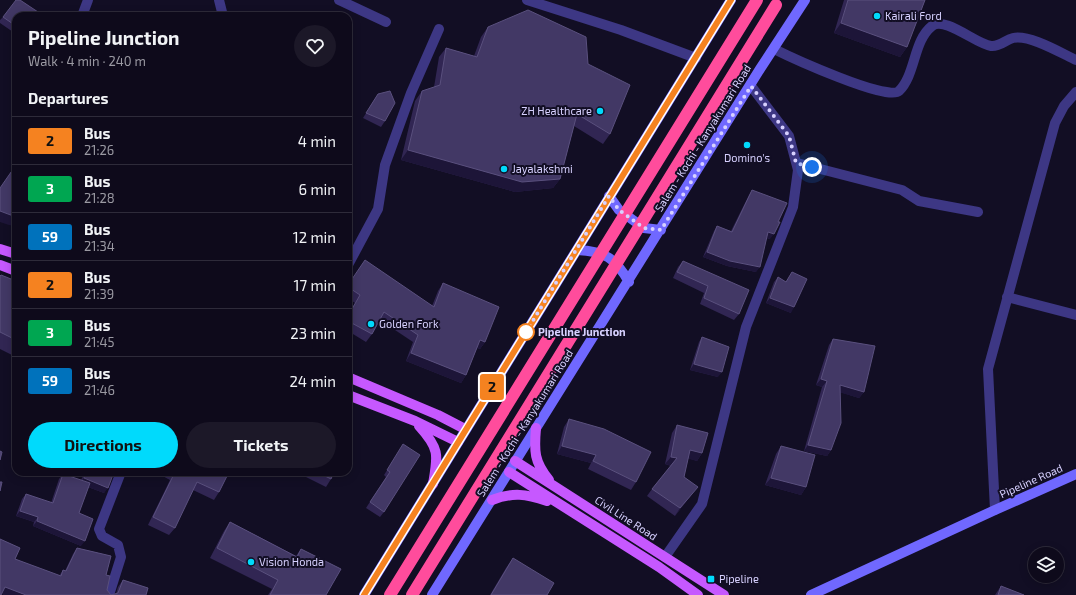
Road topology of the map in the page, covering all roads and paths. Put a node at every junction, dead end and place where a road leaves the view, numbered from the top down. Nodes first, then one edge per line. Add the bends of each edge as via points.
1 (88, 0) edge
2 (219, 0) edge
3 (339, 0) edge
4 (527, 0) edge
5 (731, 0) edge
6 (757, 0) edge
7 (806, 0) edge
8 (776, 5) dead end
9 (84, 12) edge
10 (222, 12) edge
11 (386, 22) dead end
12 (439, 29) dead end
13 (774, 49) junction
14 (696, 58) junction
15 (1076, 60) edge
16 (751, 86) junction
17 (1076, 92) edge
18 (796, 163) junction
19 (609, 196) junction
20 (978, 212) dead end
21 (661, 230) junction
22 (0, 249) edge
23 (577, 250) junction
24 (12, 253) edge
25 (352, 258) edge
26 (0, 266) edge
27 (12, 270) edge
28 (629, 282) junction
29 (1007, 297) junction
30 (1076, 315) edge
31 (352, 379) edge
32 (352, 397) edge
33 (415, 421) junction
34 (536, 428) junction
35 (465, 430) junction
36 (458, 442) junction
37 (515, 461) junction
38 (509, 472) junction
39 (1076, 474) edge
40 (120, 476) edge
41 (432, 484) junction
42 (555, 487) junction
43 (492, 500) junction
44 (558, 504) junction
45 (995, 510) junction
46 (665, 557) junction
47 (109, 595) edge
48 (364, 595) edge
49 (390, 595) edge
50 (412, 595) edge
51 (432, 595) edge
52 (698, 595) edge
53 (724, 595) edge
54 (811, 595) edge

1 - 9 street
2 - 10 street
3 - 11 street
4 - 14 street via 621,30
5 - 14 street
6 - 49 highway, bridge
7 - 13 street, Salem - Kochi - Kanyakumari Road
8 - 50 highway, Salem - Kochi - Kanyakumari Road, bridge
12 - 25 street via 411,93 385,165 378,209
13 - 15 street via 858,84 893,94 899,92 908,76 925,34 933,25 942,23 990,46 1002,45 1014,38 1032,40
13 - 16 street, Salem - Kochi - Kanyakumari Road
14 - 19 street
16 - 18 street via 789,136
16 - 21 street, Salem - Kochi - Kanyakumari Road
17 - 29 street via 1064,106 1055,123
18 - 20 street via 902,190 919,200
18 - 46 street via 798,170 793,206 746,327 702,504
19 - 21 street via 619,210 644,228
19 - 23 street
21 - 28 street, Salem - Kochi - Kanyakumari Road
22 - 24 main road
23 - 28 street via 596,250 619,265
23 - 35 street
26 - 27 main road
28 - 34 street, Salem - Kochi - Kanyakumari Road
29 - 30 street
29 - 45 street via 988,369
31 - 35 main road via 438,415
32 - 33 main road
33 - 36 main road
33 - 41 main road via 437,451
34 - 37 street, Salem - Kochi - Kanyakumari Road
34 - 42 main road via 535,456 540,468
35 - 36 street
36 - 41 street
37 - 38 street, Salem - Kochi - Kanyakumari Road
37 - 42 main road, Civil Line Road
38 - 43 street, Salem - Kochi - Kanyakumari Road
38 - 44 main road
39 - 45 street, Pipeline Road
40 - 47 street via 99,529 102,536 118,545 121,557
41 - 48 street
42 - 46 main road, Civil Line Road
43 - 44 main road via 515,493
43 - 51 street, Salem - Kochi - Kanyakumari Road
44 - 52 main road via 659,567
45 - 54 street, Pipeline Road
46 - 53 main road, Civil Line Road

